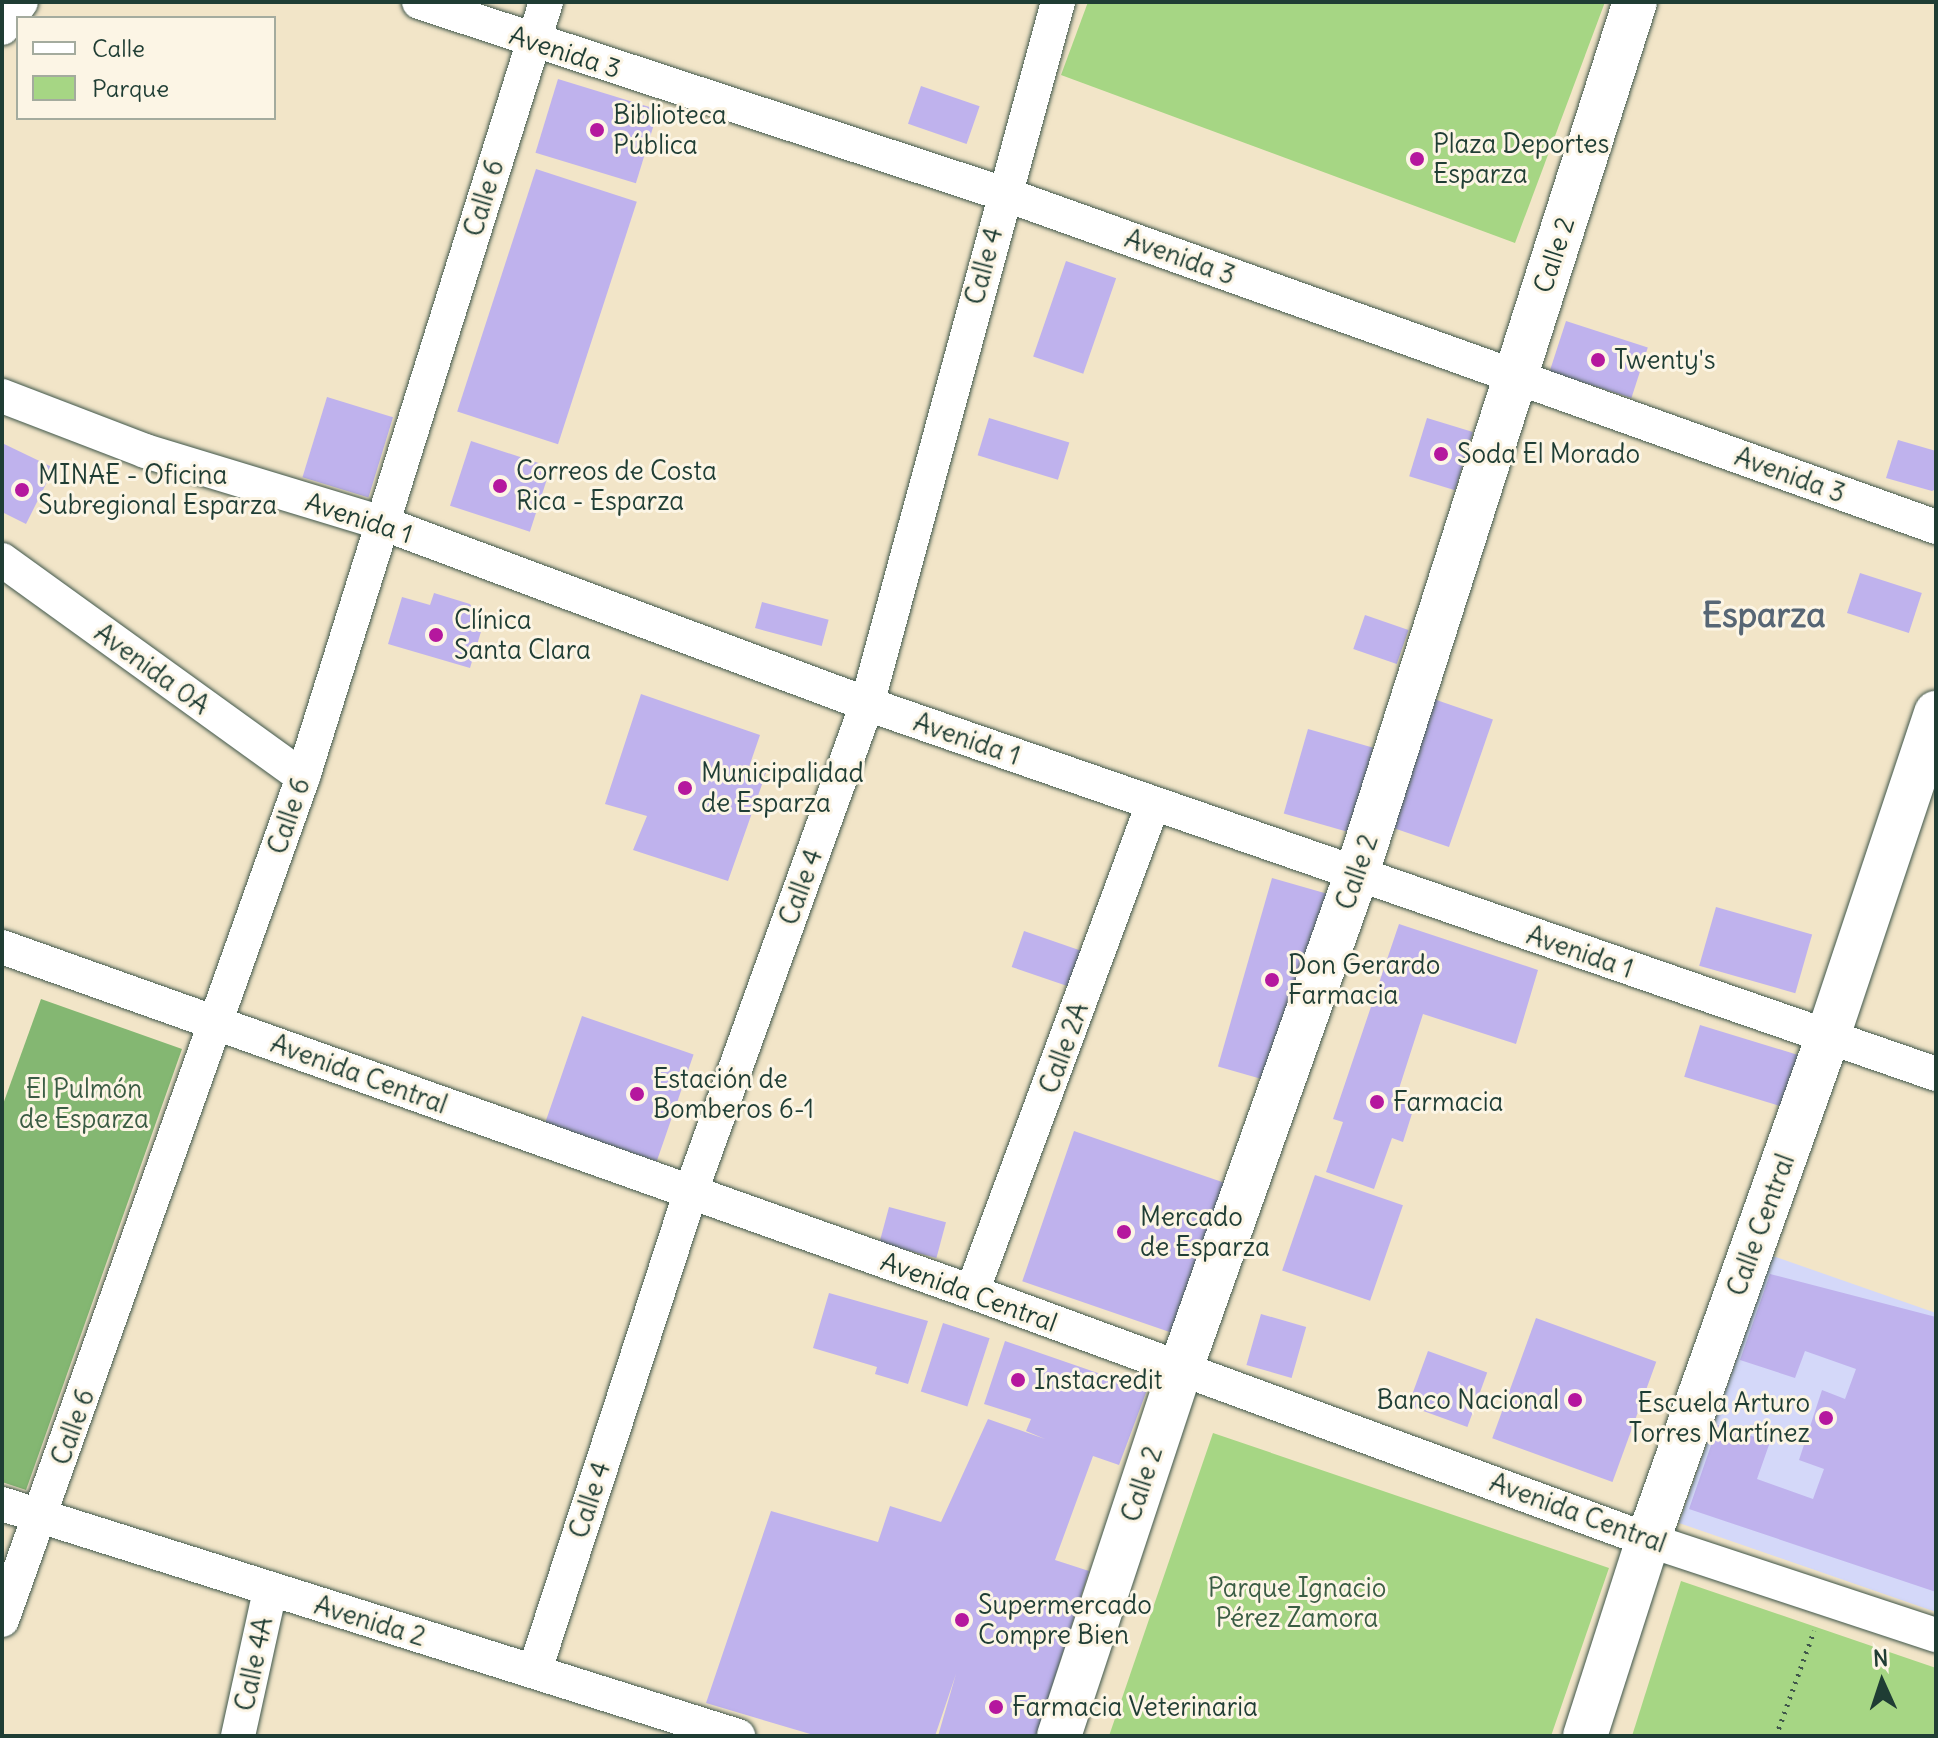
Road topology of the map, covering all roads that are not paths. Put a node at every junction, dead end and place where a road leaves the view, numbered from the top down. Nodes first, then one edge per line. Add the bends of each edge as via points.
1 (21, 2) edge
2 (419, 2) edge
3 (546, 2) edge
4 (1058, 2) edge
5 (1635, 2) edge
6 (2, 28) edge
7 (533, 42) junction
8 (1004, 194) junction
9 (1515, 377) junction
10 (2, 396) edge
11 (382, 523) junction
12 (1936, 527) edge
13 (2, 560) edge
14 (867, 704) junction
15 (1936, 713) edge
16 (303, 777) junction
17 (1153, 804) junction
18 (1357, 873) junction
19 (2, 947) edge
20 (218, 1023) junction
21 (1827, 1039) junction
22 (1936, 1074) edge
23 (690, 1194) junction
24 (972, 1292) junction
25 (1181, 1368) junction
26 (2, 1504) edge
27 (41, 1517) junction
28 (1648, 1540) junction
29 (270, 1591) junction
30 (2, 1620) edge
31 (1936, 1635) edge
32 (535, 1670) junction
33 (238, 1736) edge
34 (738, 1736) edge
35 (1059, 1736) edge
36 (1585, 1736) edge

1 - 6 street
2 - 7 street, Avenida 3
3 - 7 street, Calle 6
4 - 8 street, Calle 4
5 - 9 street, Calle 2
7 - 8 street, Avenida 3
7 - 11 street, Calle 6
8 - 9 street, Avenida 3
8 - 14 street, Calle 4
9 - 12 street, Avenida 3
9 - 18 street, Calle 2
10 - 11 street, Avenida 1 via 145,451
11 - 14 street, Avenida 1
11 - 16 street, Calle 6
13 - 16 street, Avenida 0A
14 - 17 street, Avenida 1
14 - 23 street, Calle 4
15 - 21 street, Calle Central
16 - 20 street, Calle 6
17 - 18 street, Avenida 1
17 - 24 street, Calle 2A
18 - 21 street, Avenida 1
18 - 25 street, Calle 2
19 - 20 street, Avenida Central
20 - 23 street, Avenida Central
20 - 27 street, Calle 6
21 - 22 street, Avenida 1
21 - 28 street, Calle Central
23 - 24 street, Avenida Central
23 - 32 street, Calle 4
24 - 25 street, Avenida Central
25 - 28 street, Avenida Central
25 - 35 street, Calle 2
26 - 27 street, Avenida 2
27 - 29 street, Avenida 2
27 - 30 street, Calle 6
28 - 31 street, Avenida Central
28 - 36 street, Calle Central
29 - 32 street, Avenida 2
29 - 33 street, Calle 4A
32 - 34 street, Avenida 2

